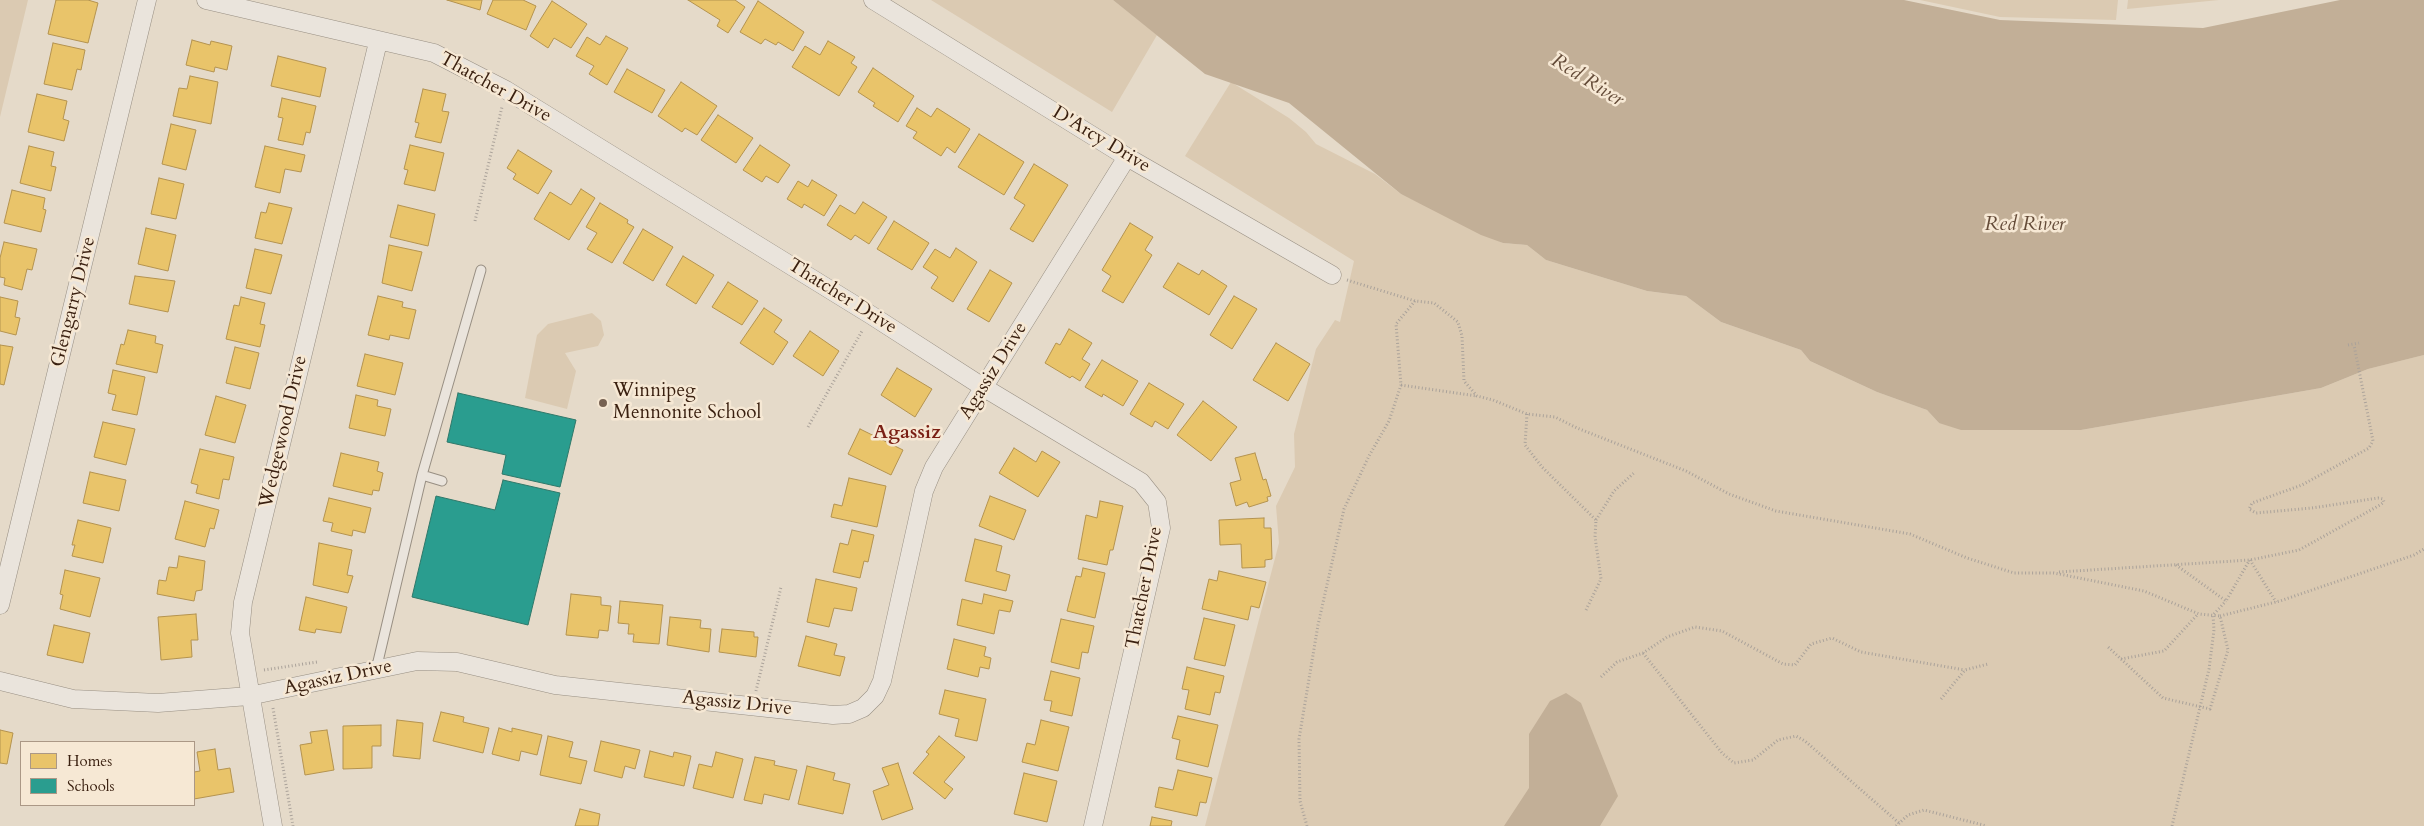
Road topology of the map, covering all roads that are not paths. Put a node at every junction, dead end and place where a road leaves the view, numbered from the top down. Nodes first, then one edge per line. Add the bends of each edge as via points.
1 (147, 0) edge
2 (206, 0) edge
3 (874, 0) edge
4 (378, 42) junction
5 (1127, 157) junction
6 (481, 270) dead end
7 (1332, 275) road end
8 (983, 387) junction
9 (422, 475) junction
10 (442, 480) dead end
11 (0, 605) edge
12 (376, 670) junction
13 (0, 681) edge
14 (249, 696) junction
15 (273, 826) edge
16 (1093, 826) edge

1 - 11 street, Glengarry Drive
2 - 4 street, Thatcher Drive
3 - 5 street, D'Arcy Drive
4 - 8 street, Thatcher Drive via 434,53 506,90
4 - 14 street, Wedgewood Drive via 243,602 240,633
5 - 7 street, D'Arcy Drive
5 - 8 street, Agassiz Drive
6 - 9 lane
8 - 12 street, Agassiz Drive via 934,467 924,491 882,681 875,696 863,708 833,715 555,685 457,662 417,661
8 - 16 street, Thatcher Drive via 1141,482 1158,502 1161,528
9 - 10 lane
9 - 12 lane
12 - 14 street, Agassiz Drive
13 - 14 street, Agassiz Drive via 73,699 158,703
14 - 15 street, Wedgewood Drive

